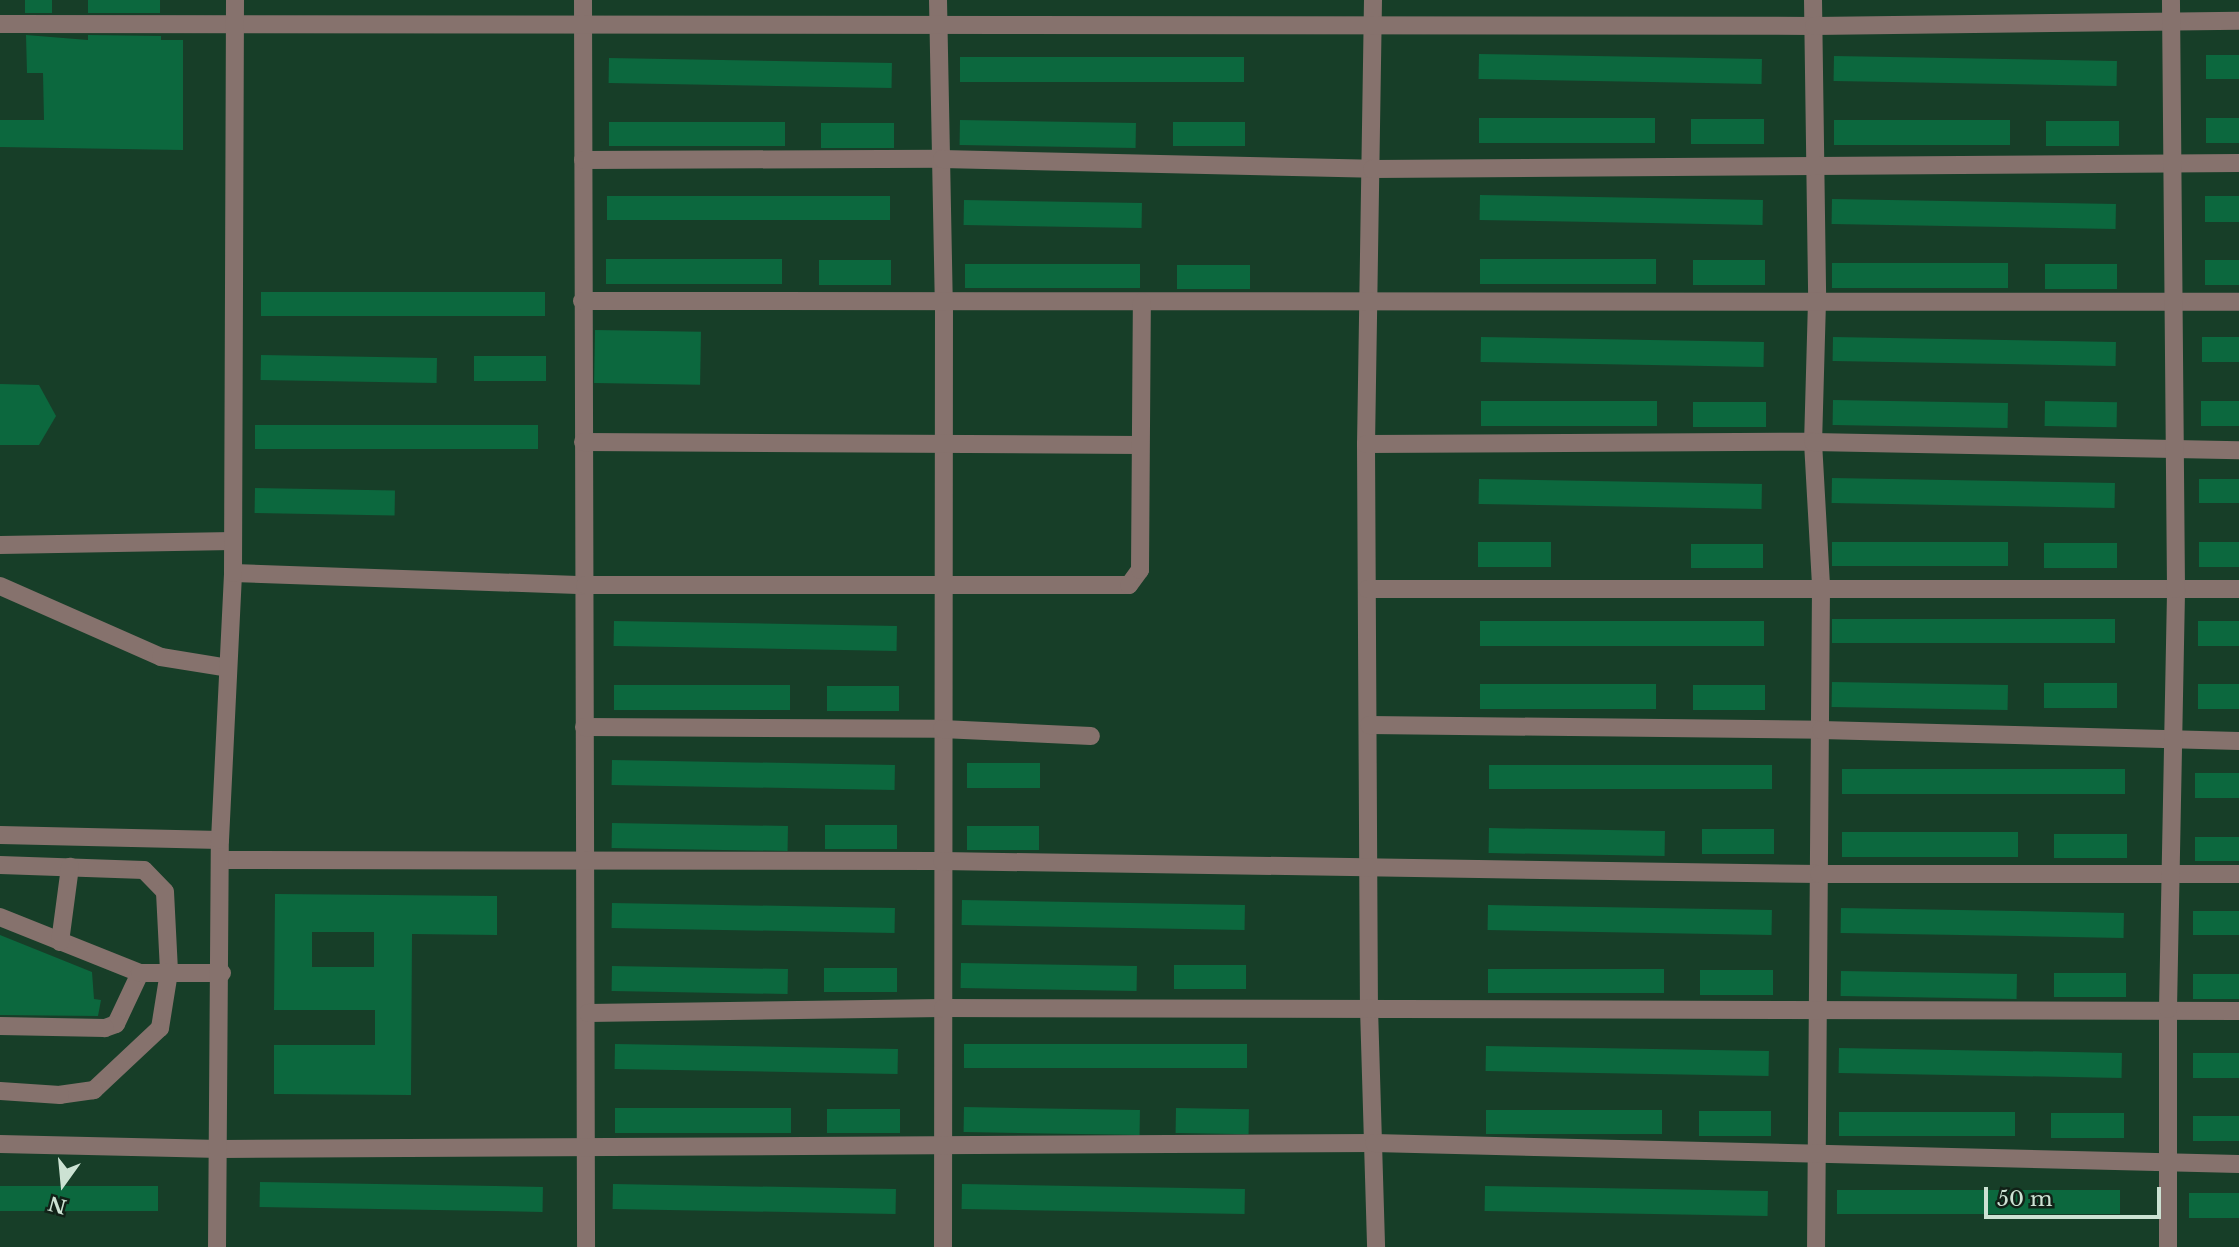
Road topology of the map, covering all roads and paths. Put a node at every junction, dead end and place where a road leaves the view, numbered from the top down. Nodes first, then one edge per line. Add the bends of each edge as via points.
1 (234, 0) edge
2 (583, 0) edge
3 (938, 0) edge
4 (1373, 0) edge
5 (1813, 0) edge
6 (2171, 0) edge
7 (2171, 21) junction
8 (2239, 21) edge
9 (236, 23) junction
10 (939, 23) junction
11 (0, 24) edge
12 (582, 24) junction
13 (1373, 25) junction
14 (1814, 26) junction
15 (942, 159) junction
16 (583, 160) junction
17 (2172, 163) junction
18 (2239, 163) edge
19 (1817, 166) junction
20 (1373, 169) junction
21 (2175, 300) junction
22 (582, 301) junction
23 (1817, 301) junction
24 (944, 302) junction
25 (1142, 302) junction
26 (1367, 302) junction
27 (2239, 302) edge
28 (583, 442) junction
29 (1813, 442) junction
30 (1366, 444) junction
31 (944, 446) junction
32 (1140, 446) junction
33 (2239, 450) edge
34 (2175, 451) junction
35 (233, 541) junction
36 (0, 545) edge
37 (233, 572) junction
38 (585, 585) junction
39 (0, 586) edge
40 (1821, 586) junction
41 (943, 587) junction
42 (1367, 589) junction
43 (2176, 589) junction
44 (2239, 589) edge
45 (228, 668) junction
46 (1368, 725) junction
47 (584, 727) junction
48 (942, 729) junction
49 (1821, 730) junction
50 (1091, 736) dead end
51 (2239, 741) edge
52 (2175, 742) junction
53 (0, 835) edge
54 (220, 840) junction
55 (220, 860) junction
56 (942, 861) junction
57 (584, 863) junction
58 (1370, 865) junction
59 (0, 866) edge
60 (69, 867) junction
61 (1819, 874) junction
62 (2171, 874) junction
63 (2239, 874) edge
64 (0, 917) edge
65 (60, 942) junction
66 (169, 972) junction
67 (140, 973) junction
68 (222, 973) junction
69 (943, 1008) junction
70 (1369, 1008) junction
71 (2168, 1009) junction
72 (1816, 1011) junction
73 (2239, 1011) edge
74 (589, 1013) junction
75 (0, 1026) edge
76 (0, 1091) edge
77 (1374, 1143) junction
78 (0, 1144) edge
79 (587, 1146) junction
80 (943, 1148) junction
81 (220, 1149) junction
82 (1817, 1151) junction
83 (2168, 1164) junction
84 (2239, 1164) edge
85 (217, 1247) edge
86 (586, 1247) edge
87 (943, 1247) edge
88 (1376, 1247) edge
89 (1816, 1247) edge
90 (2168, 1247) edge

1 - 9 street
2 - 12 street
3 - 10 street
4 - 13 street
5 - 14 street
6 - 7 street
7 - 8 street
7 - 14 street
7 - 17 street
9 - 11 street
9 - 12 street
9 - 35 street
10 - 12 street
10 - 13 street
10 - 15 street
12 - 16 street
13 - 14 street
13 - 20 street
14 - 19 street
15 - 16 street
15 - 20 street
15 - 24 street
16 - 22 street
17 - 18 street
17 - 19 street
17 - 21 street
19 - 20 street
19 - 23 street
20 - 26 street
21 - 23 street
21 - 27 street
21 - 34 street
22 - 24 street
22 - 28 street
23 - 26 street
23 - 29 street
24 - 25 street
24 - 31 street
25 - 26 street
25 - 32 street
26 - 30 street
28 - 31 street
28 - 38 street
29 - 30 street
29 - 34 street
29 - 40 street
30 - 42 street
31 - 32 street
31 - 41 street
32 - 41 street via 1140,570 1129,584
33 - 34 street
34 - 43 street
35 - 36 street
35 - 37 street
37 - 38 street
37 - 45 street
38 - 41 street
38 - 47 street
39 - 45 street via 161,657
40 - 42 street
40 - 43 street
40 - 49 street
41 - 48 street
42 - 46 street
43 - 44 street
43 - 52 street
45 - 54 street
46 - 49 street
46 - 58 street
47 - 48 street
47 - 57 street
48 - 50 street
48 - 56 street
49 - 52 street
49 - 61 street
51 - 52 street
52 - 62 street
53 - 54 street
54 - 55 street
55 - 57 street
55 - 68 street
56 - 57 street
56 - 58 street
56 - 69 street
57 - 74 street
58 - 61 street
58 - 70 street
59 - 60 street
60 - 65 street
60 - 66 street via 130,868 144,870 156,879 164,892
61 - 62 street
61 - 72 street
62 - 63 street
62 - 71 street
64 - 65 street
65 - 67 street
66 - 67 street
66 - 68 street
66 - 76 street via 167,1010 160,1028 94,1090 60,1095
67 - 75 street via 116,1024 105,1028
68 - 81 street
69 - 70 street
69 - 74 street
69 - 80 street
70 - 72 street
70 - 77 street
71 - 72 street
71 - 73 street
71 - 83 street
72 - 82 street
74 - 79 street
77 - 80 street
77 - 82 street
77 - 88 street
78 - 81 street
79 - 80 street
79 - 81 street
79 - 86 street
80 - 87 street
81 - 85 street
82 - 83 street
82 - 89 street
83 - 84 street
83 - 90 street

